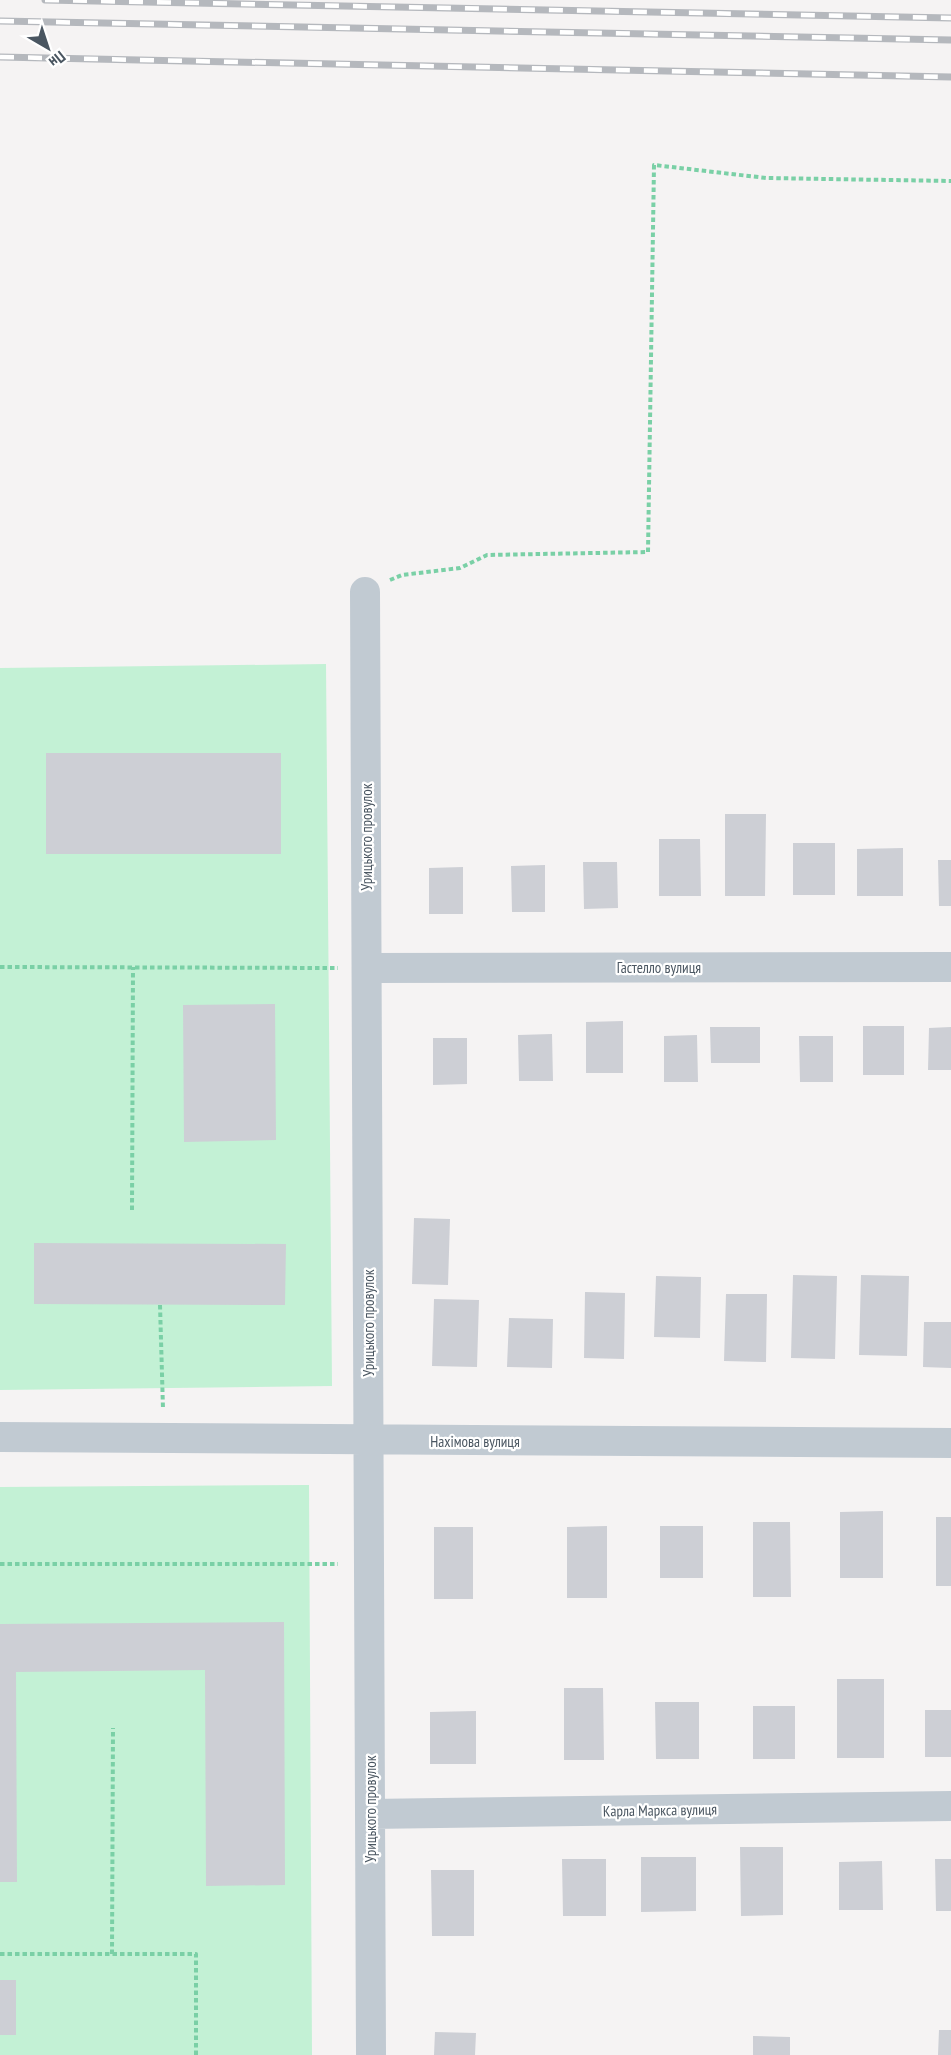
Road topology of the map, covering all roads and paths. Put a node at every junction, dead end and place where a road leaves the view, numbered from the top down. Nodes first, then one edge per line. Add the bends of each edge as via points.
1 (951, 181) edge
2 (365, 592) joint
3 (0, 967) edge
4 (133, 967) junction
5 (951, 967) edge
6 (367, 968) junction
7 (132, 1210) dead end
8 (160, 1305) dead end
9 (0, 1437) edge
10 (164, 1438) junction
11 (369, 1440) junction
12 (951, 1443) edge
13 (0, 1564) edge
14 (369, 1564) junction
15 (113, 1728) dead end
16 (951, 1806) edge
17 (370, 1814) junction
18 (0, 1954) edge
19 (112, 1954) junction
20 (196, 2055) edge
21 (371, 2055) edge

1 - 2 path via 766,178 654,165 648,552 487,555 460,568 402,575
2 - 6 street, Урицького провулок
3 - 4 path
4 - 6 path
4 - 7 path
5 - 6 street, Гастелло вулиця
6 - 11 street, Урицького провулок
8 - 10 path
9 - 10 street, Нахімова вулиця
10 - 11 street, Нахімова вулиця
11 - 12 street, Нахімова вулиця
11 - 14 street, Урицького провулок
13 - 14 path
14 - 17 street, Урицького провулок
15 - 19 path
16 - 17 street, Карла Маркса вулиця
17 - 21 street, Урицького провулок
18 - 19 path
19 - 20 path via 196,1954

